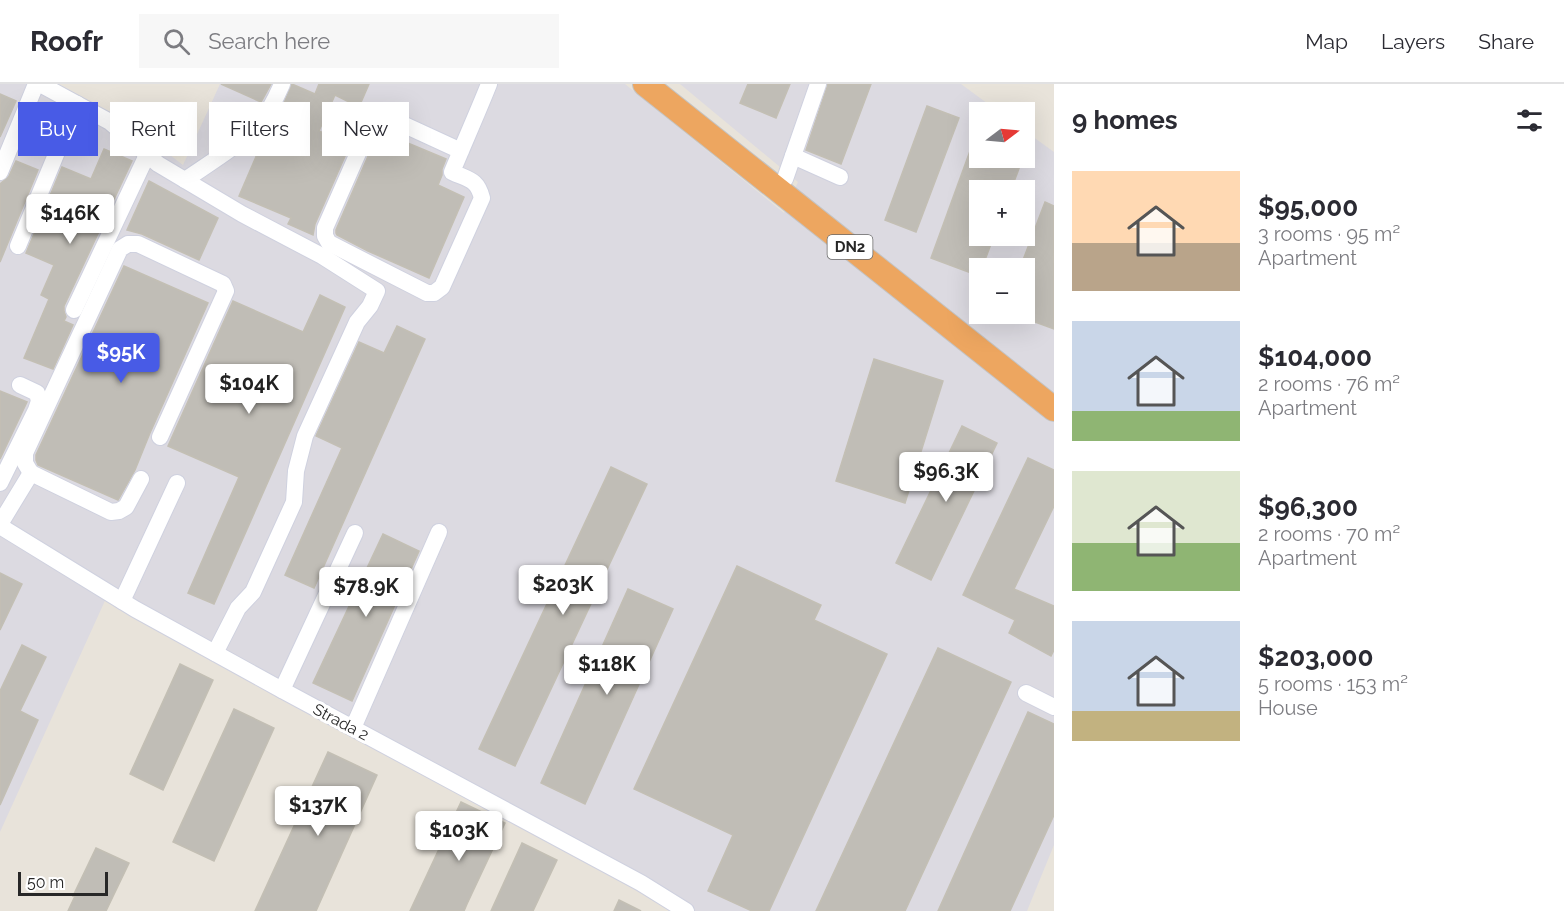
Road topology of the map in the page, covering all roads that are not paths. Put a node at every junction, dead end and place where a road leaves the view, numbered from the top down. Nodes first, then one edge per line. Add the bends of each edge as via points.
1 (38, 84) edge
2 (282, 84) edge
3 (489, 84) edge
4 (645, 84) edge
5 (666, 84) edge
6 (818, 84) edge
7 (73, 102) edge
8 (461, 151) junction
9 (55, 156) edge
10 (147, 156) edge
11 (148, 156) edge
12 (793, 156) junction
13 (0, 172) edge
14 (840, 177) dead end
15 (785, 179) junction
16 (185, 180) junction
17 (18, 246) dead end
18 (74, 310) dead end
19 (20, 385) dead end
20 (1054, 393) edge
21 (1054, 409) edge
22 (160, 437) dead end
23 (31, 473) junction
24 (141, 479) dead end
25 (0, 483) edge
26 (177, 483) dead end
27 (0, 525) edge
28 (439, 532) dead end
29 (355, 533) dead end
30 (122, 601) junction
31 (215, 653) junction
32 (282, 690) junction
33 (1026, 693) dead end
34 (1054, 707) edge
35 (353, 728) junction
36 (686, 911) edge

1 - 7 lane
1 - 13 lane
2 - 16 lane via 259,124
3 - 8 lane
4 - 21 highway, DN2
5 - 15 highway, DN2
6 - 12 lane
8 - 8 lane via 452,172 475,182 482,198 442,287 427,293 329,243 325,228 373,119 385,116
9 - 17 lane
10 - 18 lane
11 - 16 lane
12 - 14 lane
12 - 15 lane
15 - 20 highway, DN2
16 - 31 lane via 377,291 357,322 305,436 296,471 294,502 253,592 238,608
19 - 25 lane via 37,393 39,401
22 - 23 lane via 226,291 223,284 138,244 128,244 120,249 25,453
23 - 24 lane via 111,512 126,507
23 - 27 lane
26 - 30 lane
27 - 30 lane, Strada 2
28 - 35 lane
29 - 32 lane
30 - 31 lane, Strada 2
31 - 32 lane, Strada 2
32 - 35 lane, Strada 2
33 - 34 lane
35 - 36 lane, Strada 2

